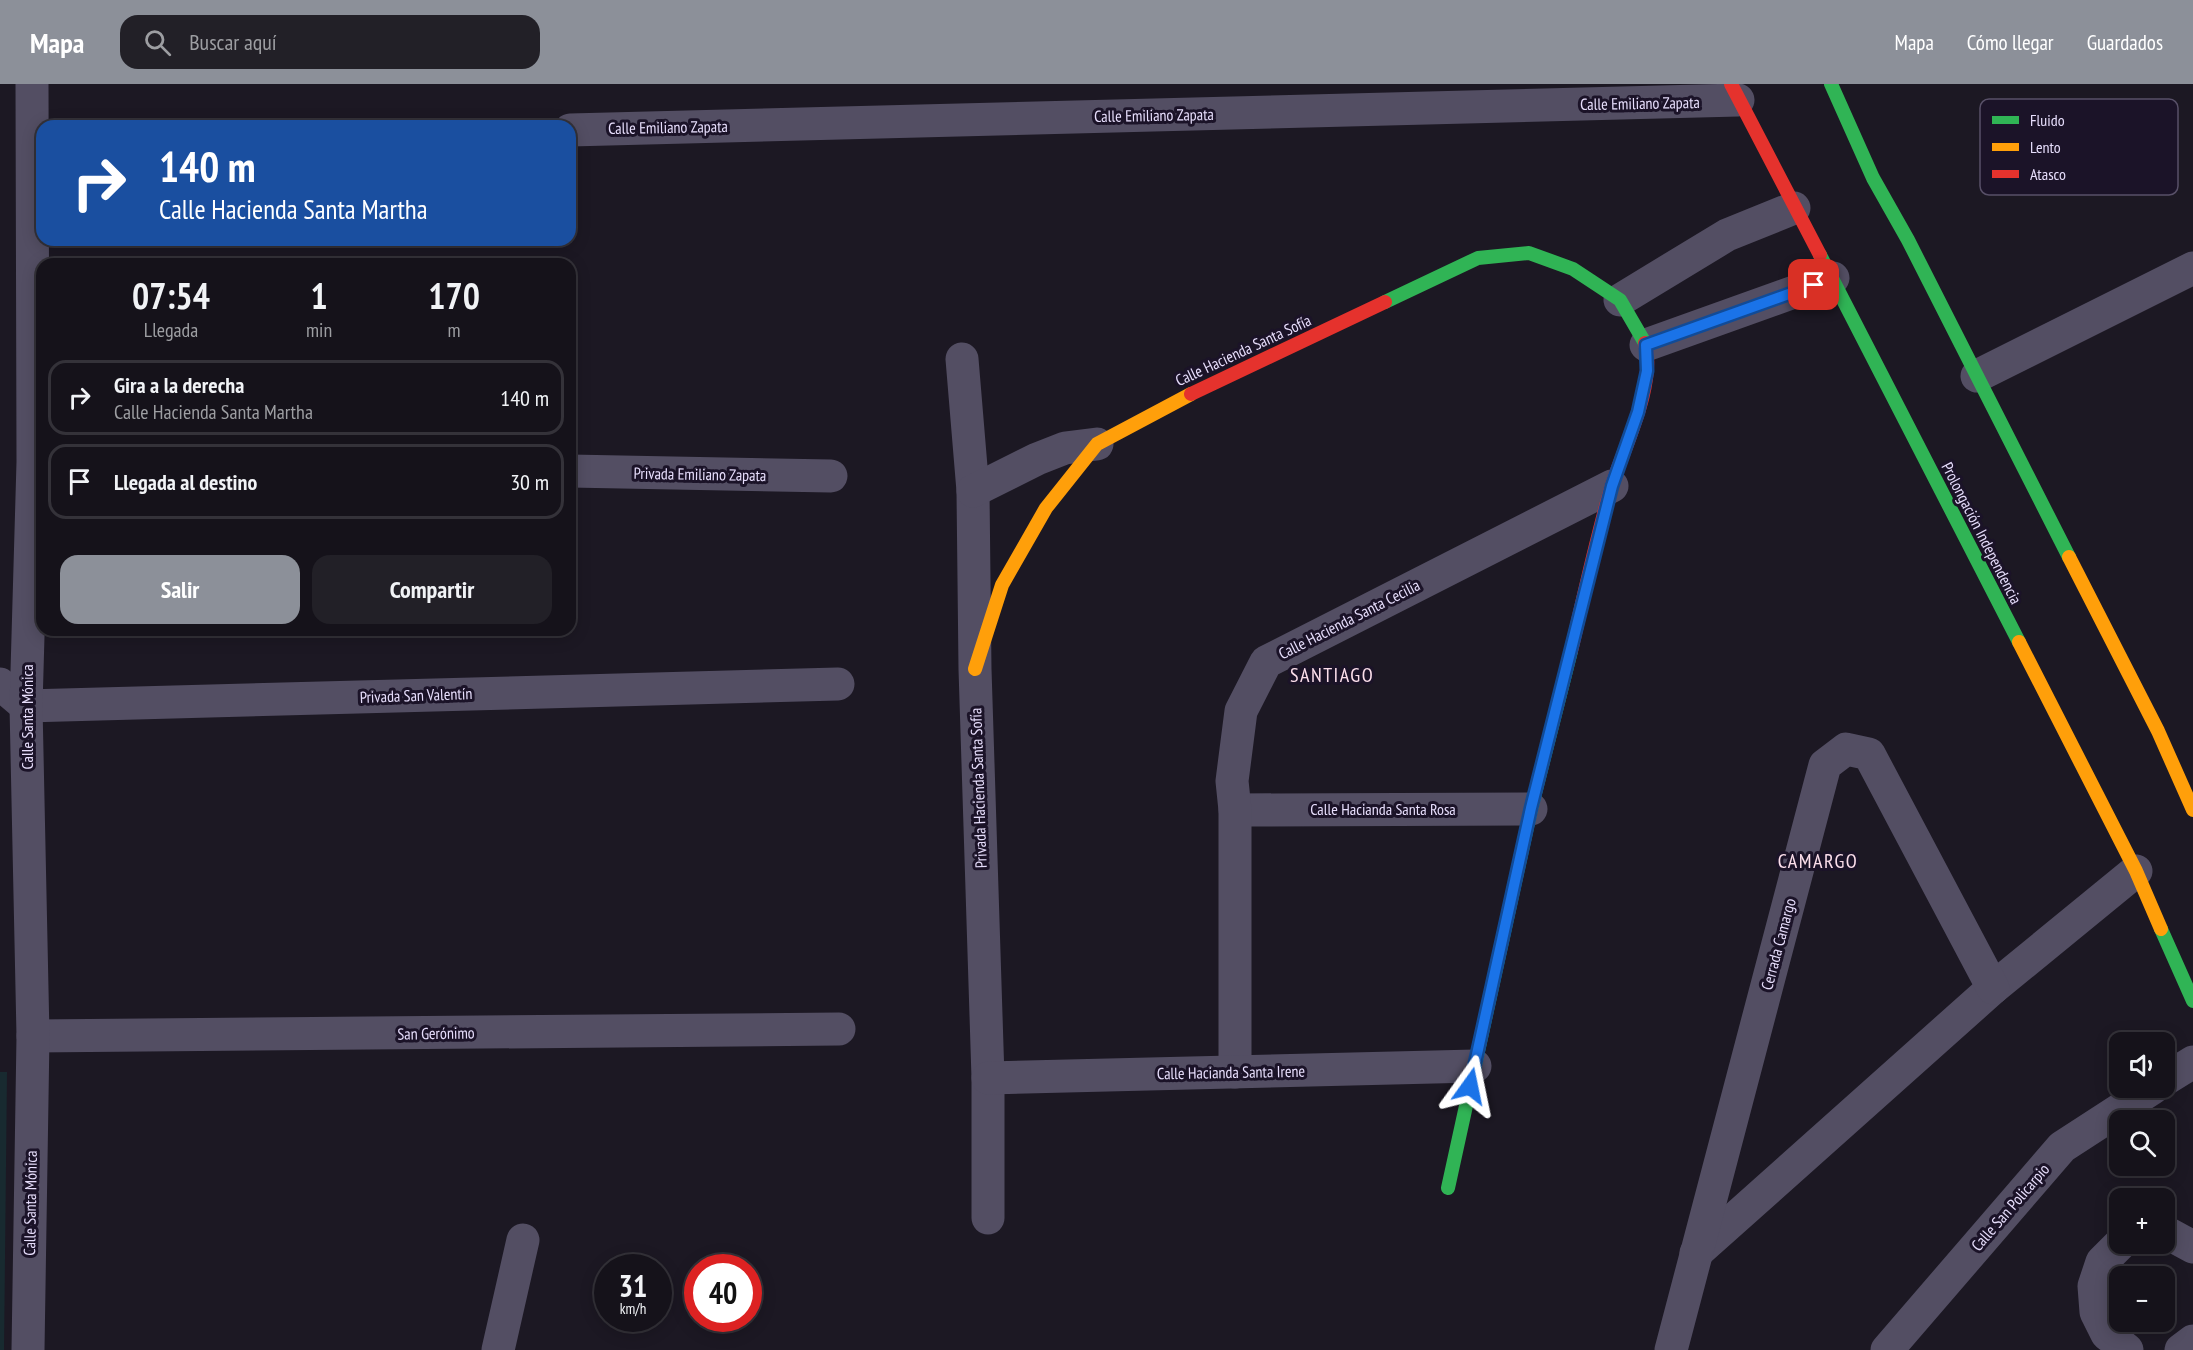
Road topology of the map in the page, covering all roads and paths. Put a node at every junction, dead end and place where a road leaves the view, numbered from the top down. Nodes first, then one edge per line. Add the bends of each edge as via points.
1 (32, 84) edge
2 (1831, 84) edge
3 (1735, 92) edge
4 (576, 130) edge
5 (36, 131) edge
6 (1794, 208) junction
7 (2193, 268) edge
8 (1833, 278) junction
9 (1633, 322) junction
10 (962, 359) dead end
11 (1977, 376) junction
12 (1097, 444) junction
13 (576, 471) edge
14 (831, 476) dead end
15 (1612, 486) junction
16 (973, 490) junction
17 (36, 502) edge
18 (975, 669) junction
19 (0, 684) edge
20 (838, 684) dead end
21 (26, 705) junction
22 (1531, 808) junction
23 (1235, 810) junction
24 (2193, 810) edge
25 (2136, 872) junction
26 (1993, 988) junction
27 (2193, 1001) edge
28 (839, 1029) dead end
29 (33, 1036) junction
30 (2193, 1062) edge
31 (1475, 1066) junction
32 (1235, 1071) junction
33 (2175, 1073) edge
34 (988, 1078) junction
35 (2138, 1098) edge
36 (1448, 1188) dead end
37 (988, 1218) dead end
38 (2175, 1237) edge
39 (523, 1240) dead end
40 (2193, 1247) edge
41 (1696, 1253) junction
42 (2110, 1254) edge
43 (2193, 1341) edge
44 (28, 1350) edge
45 (498, 1350) edge
46 (1671, 1350) edge
47 (1887, 1350) edge
48 (2127, 1350) edge
49 (2181, 1350) edge

1 - 5 street, Calle Santa Mónica
2 - 11 street via 1873,178
3 - 4 street, Calle Emiliano Zapata
3 - 6 street, Prolongación Independencia
6 - 8 street, Prolongación Independencia
6 - 9 street via 1727,236
7 - 11 street
8 - 9 street
8 - 25 street, Prolongación Independencia
9 - 12 street, Calle Hacienda Santa Sofía via 1574,269 1529,253 1478,258 1173,402
9 - 15 street via 1647,371 1638,412
10 - 16 street, Privada Hacienda Santa Sofía
11 - 24 street via 2158,731
12 - 16 street via 1065,448
12 - 18 street, Calle Hacienda Santa Sofía via 1046,508 1002,585
13 - 14 street, Privada Emiliano Zapata
15 - 22 street
15 - 23 street, Calle Hacienda Santa Cecilia via 1266,662 1241,711 1232,781
16 - 18 street, Privada Hacienda Santa Sofía
17 - 21 street, Calle Santa Mónica
18 - 34 street, Privada Hacienda Santa Sofía
19 - 21 street
20 - 21 street, Privada San Valentín
21 - 29 street, Calle Santa Mónica
22 - 23 street, Calle Hacianda Santa Rosa
22 - 31 street
23 - 32 street, Calle Hacienda Santa Cecilia
25 - 26 street
25 - 27 street, Prolongación Independencia
26 - 41 street
26 - 41 street, Cerrada Camargo via 1869,754 1846,749 1825,765
28 - 29 street, San Gerónimo
29 - 44 street, Calle Santa Mónica
30 - 33 street
31 - 32 street, Calle Hacianda Santa Irene
31 - 36 street
32 - 34 street, Calle Hacianda Santa Irene
34 - 37 street, Privada Hacienda Santa Sofía
35 - 47 street, Calle San Policarpio via 2062,1147
38 - 40 street
39 - 45 street
41 - 46 street, Cerrada Camargo
42 - 48 street via 2102,1262 2094,1286 2096,1311 2107,1334
43 - 49 street

